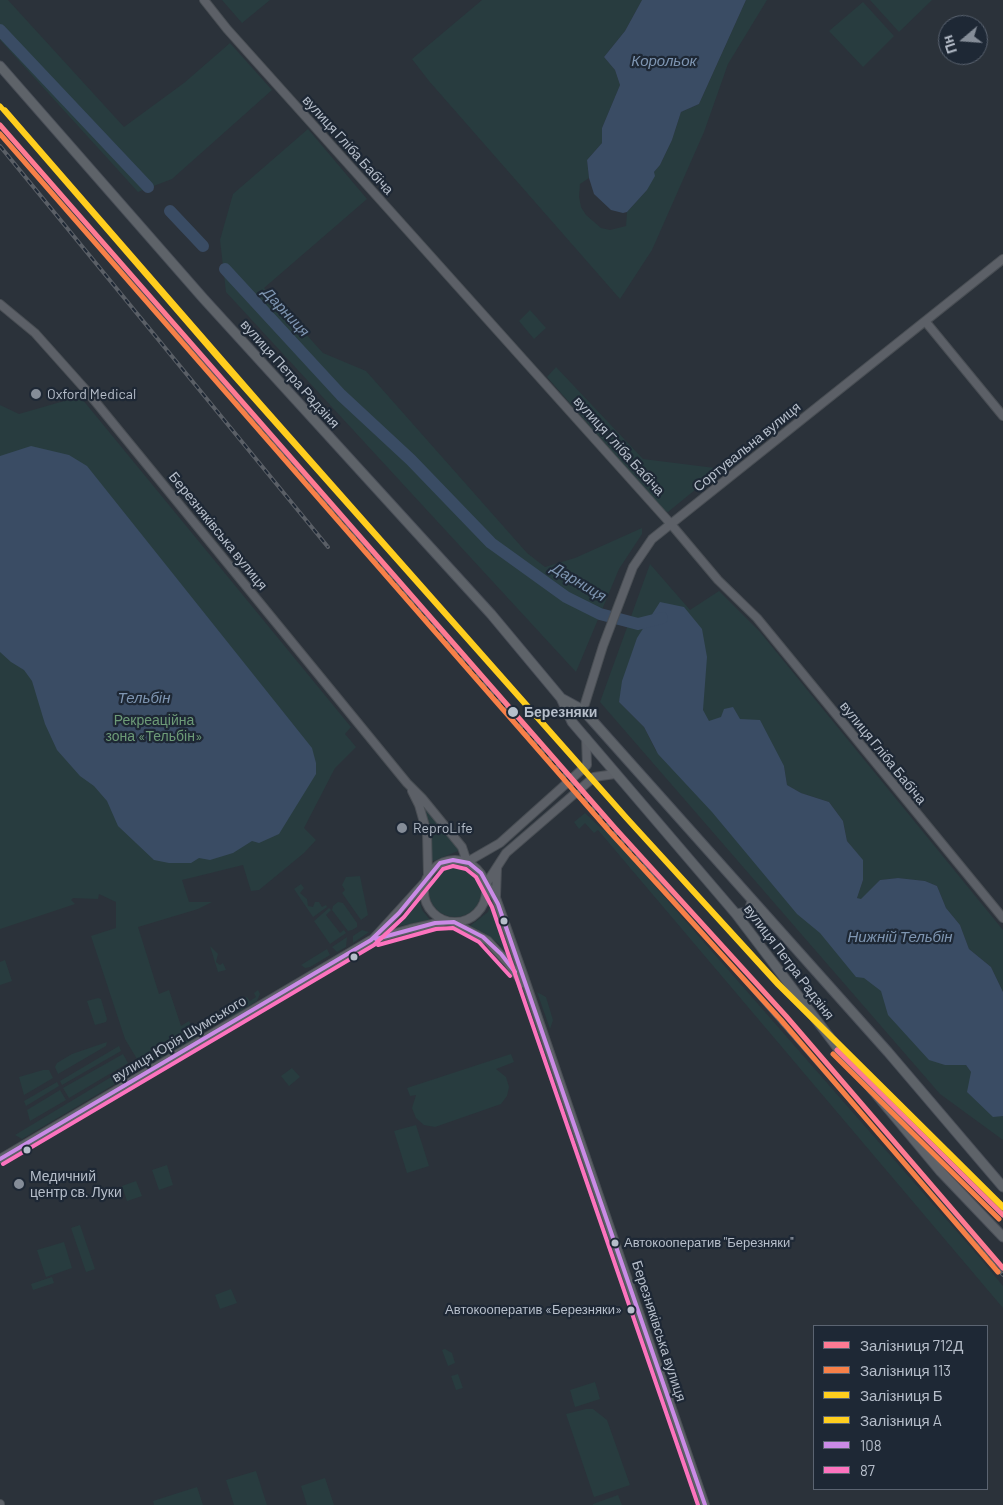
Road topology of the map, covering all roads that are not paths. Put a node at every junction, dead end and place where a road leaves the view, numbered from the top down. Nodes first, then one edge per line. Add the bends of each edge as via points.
1 (204, 0) edge
2 (0, 66) edge
3 (1003, 259) edge
4 (0, 304) edge
5 (925, 321) junction
6 (1003, 416) edge
7 (670, 523) junction
8 (561, 698) junction
9 (583, 710) junction
10 (586, 738) junction
11 (615, 774) junction
12 (408, 783) junction
13 (462, 847) junction
14 (492, 848) junction
15 (467, 862) junction
16 (499, 862) junction
17 (426, 879) junction
18 (486, 884) junction
19 (496, 898) junction
20 (752, 901) junction
21 (736, 914) junction
22 (1003, 918) edge
23 (450, 922) junction
24 (371, 940) junction
25 (530, 995) junction
26 (0, 1159) edge
27 (1003, 1187) edge
28 (1003, 1237) edge
29 (705, 1505) edge

1 - 7 street, вулиця Гліба Бабіча
2 - 8 main road, вулиця Петра Радзіня via 203,298 491,614
3 - 5 street, Сортувальна вулиця
4 - 12 street, Березняківська вулиця via 34,333 85,389
5 - 6 street
5 - 7 street, Сортувальна вулиця
7 - 9 street, Сортувальна вулиця via 642,551 621,596
7 - 22 street, вулиця Гліба Бабіча via 718,580 757,618
8 - 9 main road, вулиця Петра Радзіня
8 - 10 main road, вулиця Петра Радзіня via 572,722
9 - 20 main road, вулиця Петра Радзіня
10 - 11 main road, вулиця Петра Радзіня
10 - 14 street via 587,765
11 - 16 street via 594,777
11 - 21 main road, вулиця Петра Радзіня
12 - 13 street, Березняківська вулиця
12 - 17 street, Березняківська вулиця via 427,833
13 - 14 street via 474,851
13 - 15 street, Березняківська вулиця
14 - 15 street
15 - 17 street via 446,861 437,865
15 - 18 street via 479,870
16 - 18 street
16 - 19 street via 495,876
17 - 23 street via 424,893 428,906 437,917
17 - 24 street, вулиця Юрія Шумського
18 - 19 street, Березняківська вулиця
18 - 23 street via 486,899 478,912 466,921
19 - 25 street, Березняківська вулиця
20 - 21 main road via 749,912
20 - 27 main road, вулиця Петра Радзіня via 888,1052
21 - 28 main road, вулиця Петра Радзіня via 840,1051 941,1172
23 - 24 street, вулиця Юрія Шумського
23 - 25 street, Березняківська вулиця via 479,934 493,946
24 - 26 street, вулиця Юрія Шумського
25 - 29 street, Березняківська вулиця

